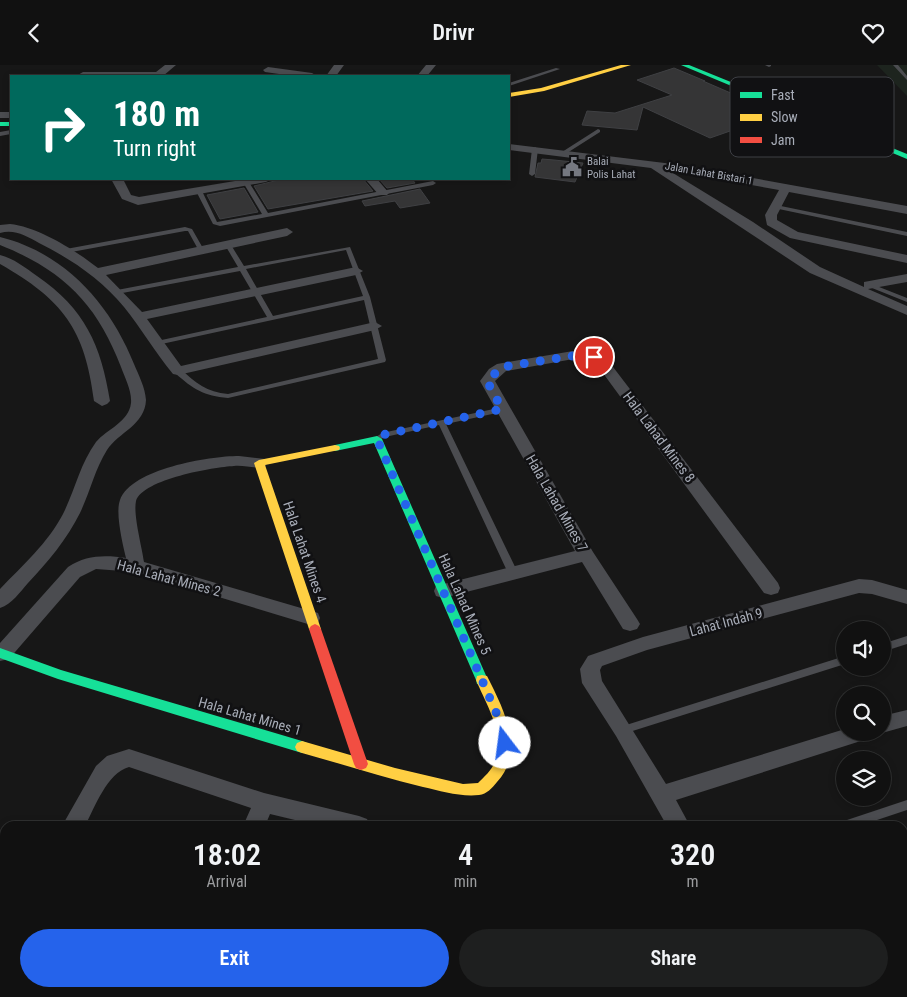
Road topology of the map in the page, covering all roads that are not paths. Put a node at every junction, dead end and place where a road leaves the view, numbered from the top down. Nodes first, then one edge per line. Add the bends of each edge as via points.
1 (171, 65) edge
2 (431, 65) edge
3 (602, 65) edge
4 (637, 65) edge
5 (672, 65) edge
6 (895, 65) edge
7 (619, 66) edge
8 (695, 66) edge
9 (558, 69) dead end
10 (268, 70) dead end
11 (83, 75) dead end
12 (158, 75) edge
13 (305, 75) edge
14 (423, 75) edge
15 (907, 79) edge
16 (730, 80) edge
17 (730, 81) edge
18 (510, 85) edge
19 (532, 86) junction
20 (510, 94) edge
21 (510, 94) edge
22 (598, 131) dead end
23 (894, 146) edge
24 (510, 147) edge
25 (535, 149) junction
26 (894, 151) edge
27 (907, 151) edge
28 (565, 152) junction
29 (907, 157) edge
30 (649, 163) junction
31 (532, 174) dead end
32 (118, 180) edge
33 (372, 180) edge
34 (245, 181) edge
35 (433, 183) dead end
36 (786, 187) junction
37 (199, 191) junction
38 (383, 193) junction
39 (776, 207) junction
40 (907, 210) edge
41 (266, 215) junction
42 (0, 229) edge
43 (287, 232) dead end
44 (907, 234) edge
45 (0, 241) edge
46 (228, 245) junction
47 (201, 250) junction
48 (66, 251) junction
49 (0, 259) edge
50 (907, 259) edge
51 (240, 267) junction
52 (356, 271) junction
53 (95, 273) junction
54 (907, 278) edge
55 (869, 285) joint
56 (117, 292) junction
57 (255, 292) junction
58 (366, 297) junction
59 (907, 300) edge
60 (907, 311) edge
61 (138, 317) junction
62 (271, 318) junction
63 (375, 326) junction
64 (157, 343) junction
65 (178, 371) junction
66 (487, 381) joint
67 (102, 401) dead end
68 (502, 409) junction
69 (441, 422) junction
70 (377, 439) junction
71 (259, 463) junction
72 (586, 555) junction
73 (136, 567) junction
74 (513, 573) junction
75 (772, 588) dead end
76 (442, 591) junction
77 (907, 597) edge
78 (0, 601) edge
79 (311, 618) junction
80 (630, 624) dead end
81 (907, 640) edge
82 (891, 645) edge
83 (1, 653) edge
84 (836, 663) edge
85 (907, 718) edge
86 (891, 722) edge
87 (623, 730) junction
88 (836, 741) edge
89 (361, 764) junction
90 (493, 780) joint
91 (663, 795) junction
92 (264, 803) junction
93 (907, 805) edge
94 (76, 821) edge
95 (256, 821) edge
96 (338, 821) edge
97 (676, 821) edge
98 (860, 821) edge

1 - 12 street
2 - 14 street
3 - 19 main road
4 - 7 main road
5 - 8 main road
6 - 15 lane
7 - 19 main road
7 - 21 main road via 542,90
8 - 16 main road
8 - 17 main road
9 - 18 lane
10 - 13 street
11 - 12 street
19 - 20 main road
22 - 28 lane
23 - 27 main road
24 - 25 street, Jalan Lahat Bistari 1
25 - 28 street, Jalan Lahat Bistari 1
25 - 31 lane
26 - 29 main road
28 - 30 street, Jalan Lahat Bistari 1
30 - 36 street, Jalan Lahat Bistari 1
30 - 60 street via 815,270
32 - 37 street via 126,197 138,201
33 - 38 street
34 - 37 street
34 - 41 lane
35 - 38 lane
36 - 39 street
36 - 40 street, Jalan Lahat Bistari 1
37 - 41 lane via 217,224
38 - 41 lane
39 - 44 lane
39 - 50 street via 771,222 794,235
42 - 48 street via 13,226
43 - 46 street
45 - 78 street via 50,264 88,294 108,321 125,357 138,399 137,409 131,417 101,446 66,523
46 - 47 street
46 - 51 lane
47 - 48 lane via 190,230 185,229
47 - 53 street
48 - 53 street
49 - 67 street via 48,291 70,313 86,337
51 - 52 lane via 347,247
51 - 56 lane
51 - 57 lane
52 - 57 street
52 - 58 lane
53 - 56 street
54 - 55 street
55 - 59 lane
56 - 61 street
57 - 61 street
57 - 62 lane
58 - 62 lane
58 - 63 lane
61 - 64 street
62 - 64 lane
63 - 65 street
63 - 65 lane via 382,361 228,396 212,395 196,388
64 - 65 street
66 - 68 street, Hala Lahad Mines 7
66 - 75 street, Hala Lahad Mines 8 via 502,367 579,355 594,357 605,366
68 - 69 lane
68 - 72 street, Hala Lahad Mines 7
69 - 70 lane via 382,435
69 - 74 lane
70 - 71 main road
70 - 76 main road, Hala Lahad Mines 5
71 - 73 street via 234,460 189,468 134,491 128,502
71 - 79 main road, Hala Lahat Mines 4
72 - 74 street
72 - 80 street, Hala Lahad Mines 7
73 - 79 street, Hala Lahat Mines 2
73 - 83 street, Hala Lahat Mines 2 via 111,562 92,562 81,566
74 - 76 street
76 - 90 main road, Hala Lahad Mines 5 via 505,733 506,753
77 - 87 street, Lahat Indah 9 via 859,586 643,644 595,661 590,669 592,683
79 - 89 main road, Hala Lahat Mines 4
81 - 82 lane
83 - 89 main road, Hala Lahat Mines 1 via 58,674
84 - 87 lane
85 - 86 street
87 - 91 street
88 - 91 street
89 - 90 main road, Hala Lahat Mines 1 via 463,790 481,789
91 - 97 street
92 - 94 street via 129,758 115,761 104,772
92 - 95 street
92 - 96 street
93 - 98 lane

